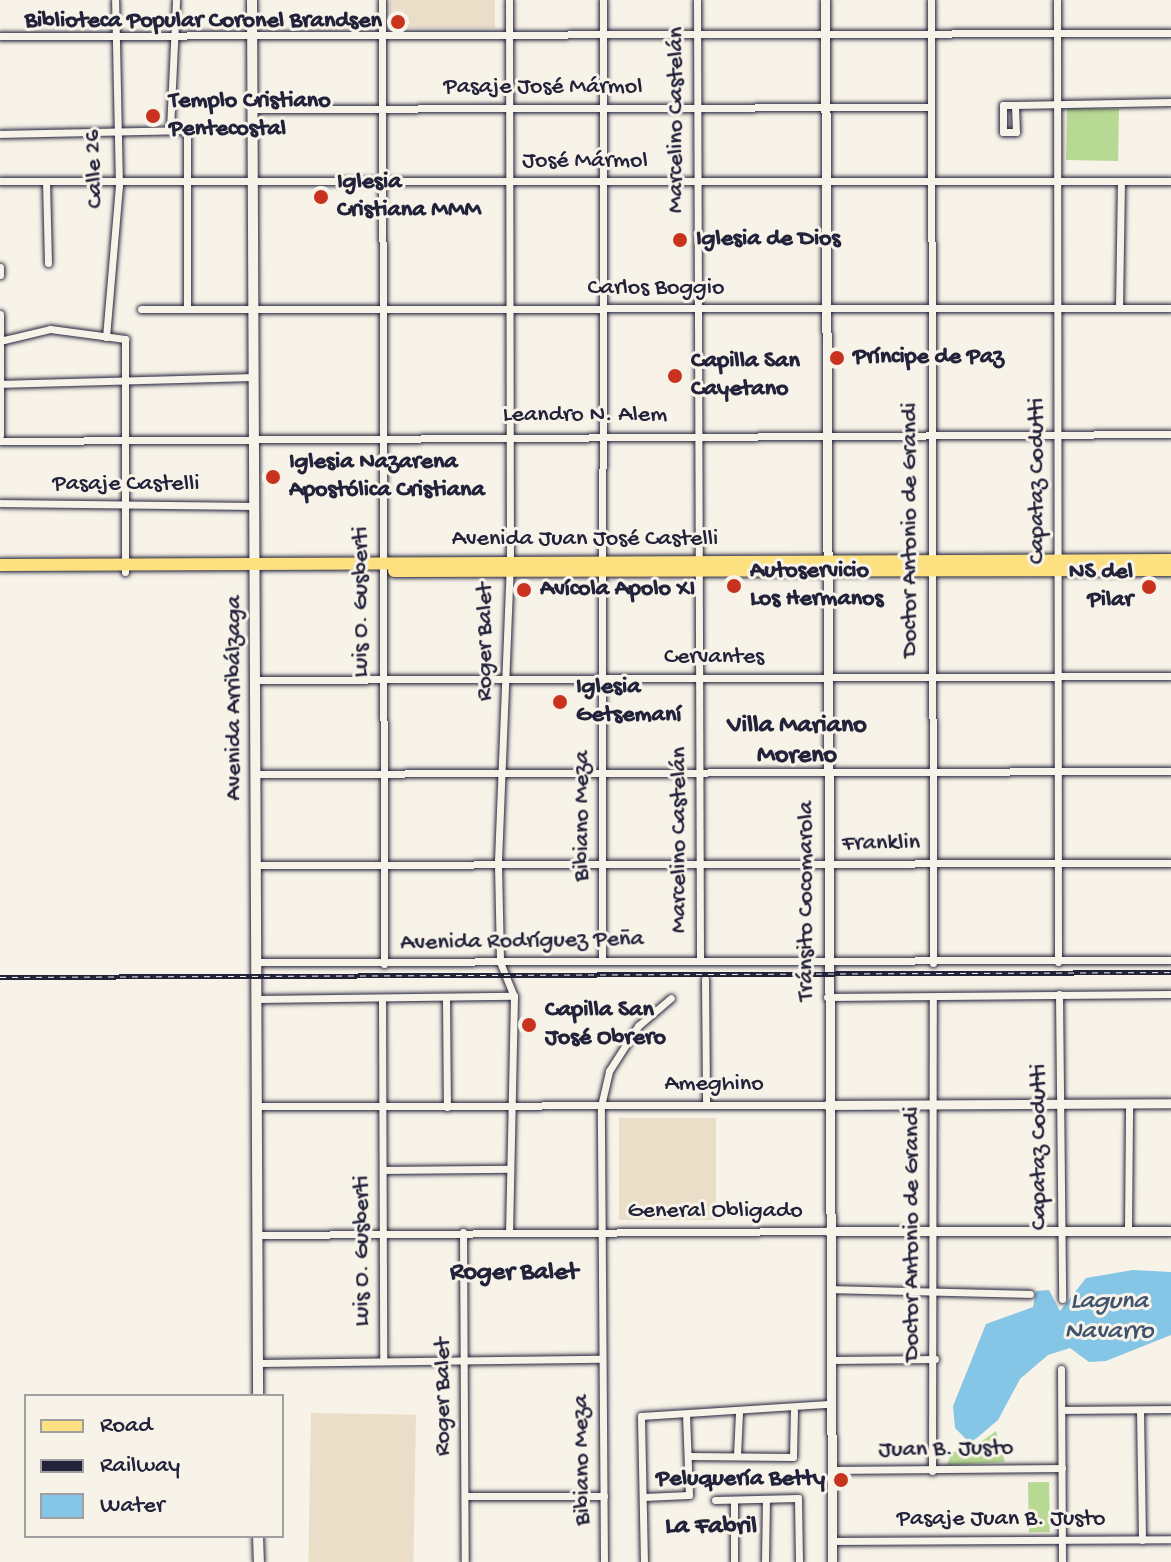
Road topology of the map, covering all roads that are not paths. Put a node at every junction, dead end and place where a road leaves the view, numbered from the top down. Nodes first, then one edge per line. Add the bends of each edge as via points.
1 (115, 0) edge
2 (176, 0) edge
3 (252, 0) edge
4 (382, 0) edge
5 (509, 0) edge
6 (603, 0) edge
7 (697, 0) edge
8 (825, 0) edge
9 (931, 0) edge
10 (1057, 0) edge
11 (1057, 33) junction
12 (1171, 33) edge
13 (113, 34) junction
14 (510, 34) junction
15 (177, 35) junction
16 (252, 35) junction
17 (603, 35) junction
18 (697, 35) junction
19 (931, 35) junction
20 (0, 36) edge
21 (383, 36) junction
22 (826, 36) junction
23 (1171, 102) edge
24 (1056, 104) junction
25 (1015, 105) dead end
26 (825, 107) junction
27 (930, 107) junction
28 (381, 108) junction
29 (508, 108) junction
30 (603, 108) junction
31 (697, 108) junction
32 (252, 109) junction
33 (113, 129) junction
34 (170, 129) junction
35 (0, 134) edge
36 (0, 181) edge
37 (46, 181) junction
38 (697, 181) junction
39 (826, 181) junction
40 (930, 181) junction
41 (1056, 181) junction
42 (1121, 181) junction
43 (1171, 181) edge
44 (381, 182) junction
45 (508, 182) junction
46 (603, 182) junction
47 (186, 185) junction
48 (251, 185) junction
49 (119, 186) junction
50 (48, 263) dead end
51 (0, 267) edge
52 (0, 275) edge
53 (930, 308) junction
54 (1119, 308) junction
55 (1171, 308) edge
56 (141, 309) dead end
57 (187, 309) junction
58 (382, 309) junction
59 (604, 309) junction
60 (825, 309) junction
61 (1058, 309) junction
62 (253, 310) junction
63 (510, 310) junction
64 (698, 310) junction
65 (0, 314) edge
66 (106, 337) junction
67 (4, 340) junction
68 (250, 377) junction
69 (1, 384) edge
70 (120, 384) junction
71 (826, 434) junction
72 (1171, 434) edge
73 (383, 435) junction
74 (700, 435) junction
75 (930, 435) junction
76 (1057, 435) junction
77 (250, 436) junction
78 (510, 436) junction
79 (606, 436) junction
80 (0, 438) edge
81 (121, 438) junction
82 (0, 503) edge
83 (251, 506) junction
84 (123, 508) junction
85 (1171, 560) edge
86 (0, 565) edge
87 (1058, 565) junction
88 (382, 566) junction
89 (825, 566) junction
90 (253, 567) junction
91 (508, 567) junction
92 (605, 567) junction
93 (699, 567) junction
94 (931, 567) junction
95 (125, 568) junction
96 (1171, 570) edge
97 (0, 572) edge
98 (1171, 676) edge
99 (506, 677) junction
100 (602, 677) junction
101 (933, 677) junction
102 (1058, 677) junction
103 (382, 678) junction
104 (699, 678) junction
105 (827, 678) junction
106 (256, 680) junction
107 (502, 770) junction
108 (932, 770) junction
109 (699, 771) junction
110 (1171, 771) edge
111 (602, 772) junction
112 (827, 772) junction
113 (1058, 772) junction
114 (383, 773) junction
115 (257, 774) junction
116 (1171, 863) edge
117 (498, 864) junction
118 (699, 864) junction
119 (932, 864) junction
120 (1058, 864) junction
121 (256, 865) junction
122 (383, 865) junction
123 (603, 865) junction
124 (827, 865) junction
125 (1171, 960) edge
126 (602, 961) junction
127 (700, 961) junction
128 (257, 962) junction
129 (500, 962) junction
130 (1058, 962) junction
131 (827, 963) junction
132 (933, 963) junction
133 (384, 964) junction
134 (705, 979) dead end
135 (1059, 994) junction
136 (1171, 994) edge
137 (514, 996) junction
138 (827, 997) junction
139 (933, 997) junction
140 (671, 998) dead end
141 (257, 999) junction
142 (382, 999) junction
143 (446, 999) junction
144 (1171, 1103) edge
145 (1060, 1104) junction
146 (1129, 1104) junction
147 (706, 1105) junction
148 (827, 1105) junction
149 (932, 1105) junction
150 (258, 1106) junction
151 (382, 1106) junction
152 (512, 1106) junction
153 (601, 1106) junction
154 (447, 1107) junction
155 (510, 1169) junction
156 (383, 1170) junction
157 (1128, 1230) junction
158 (828, 1231) junction
159 (1060, 1231) junction
160 (1171, 1231) edge
161 (463, 1232) junction
162 (509, 1232) junction
163 (601, 1232) junction
164 (933, 1232) junction
165 (383, 1234) junction
166 (259, 1235) junction
167 (830, 1289) junction
168 (935, 1291) junction
169 (1030, 1294) dead end
170 (1062, 1299) dead end
171 (465, 1357) junction
172 (383, 1358) junction
173 (602, 1359) junction
174 (935, 1359) junction
175 (830, 1360) junction
176 (258, 1363) junction
177 (1061, 1369) dead end
178 (258, 1394) edge
179 (829, 1404) junction
180 (1171, 1409) edge
181 (1062, 1410) junction
182 (1140, 1410) junction
183 (794, 1411) junction
184 (739, 1412) junction
185 (686, 1414) junction
186 (737, 1455) junction
187 (688, 1456) junction
188 (1062, 1468) junction
189 (831, 1470) junction
190 (932, 1471) junction
191 (465, 1496) junction
192 (604, 1496) junction
193 (644, 1497) junction
194 (766, 1499) junction
195 (715, 1500) dead end
196 (734, 1500) junction
197 (258, 1538) edge
198 (1062, 1539) junction
199 (1171, 1539) edge
200 (1142, 1540) junction
201 (831, 1541) junction
202 (259, 1562) edge
203 (465, 1562) edge
204 (604, 1562) edge
205 (644, 1562) edge
206 (734, 1562) edge
207 (765, 1562) edge
208 (799, 1562) edge
209 (832, 1562) edge
210 (1062, 1562) edge

1 - 13 street, Calle 26
2 - 15 street
3 - 16 main road, Avenida Arribálzaga
4 - 21 street, Luis O. Gusberti
5 - 14 street, Roger Balet
6 - 17 street, Bibiano Meza
7 - 18 street, Marcelino Castelán
8 - 22 street, Tránsito Cocomarola
9 - 19 street, Doctor Antonio de Grandi
10 - 11 street, Capataz Codutti
11 - 12 street
11 - 19 street
11 - 24 street, Capataz Codutti
13 - 15 street
13 - 20 street
13 - 33 street, Calle 26
14 - 17 street
14 - 21 street
14 - 29 street, Roger Balet
15 - 16 street
15 - 34 street
16 - 21 street
16 - 32 main road, Avenida Arribálzaga
17 - 18 street
17 - 30 street, Bibiano Meza
18 - 22 street
18 - 31 street, Marcelino Castelán
19 - 22 street
19 - 27 street, Doctor Antonio de Grandi
21 - 28 street, Luis O. Gusberti
22 - 26 street, Tránsito Cocomarola
23 - 24 street
24 - 25 street
24 - 41 street, Capataz Codutti
26 - 27 street, Pasaje José Mármol
26 - 31 street, Pasaje José Mármol
26 - 39 street, Tránsito Cocomarola
27 - 40 street, Doctor Antonio de Grandi
28 - 29 street, Pasaje José Mármol
28 - 32 street, Pasaje José Mármol
28 - 44 street, Luis O. Gusberti
29 - 30 street, Pasaje José Mármol
29 - 45 street, Roger Balet
30 - 31 street, Pasaje José Mármol
30 - 46 street, Bibiano Meza
31 - 38 street, Marcelino Castelán
32 - 48 main road, Avenida Arribálzaga
33 - 34 street
33 - 35 street
33 - 49 street, Calle 26
34 - 47 street via 187,130
36 - 37 street, José Mármol
37 - 49 street, José Mármol
37 - 50 street
38 - 39 street, José Mármol
38 - 46 street, José Mármol
38 - 64 street, Marcelino Castelán
39 - 40 street, José Mármol
39 - 60 street, Tránsito Cocomarola
40 - 41 street, José Mármol
40 - 53 street, Doctor Antonio de Grandi
41 - 42 street, José Mármol
41 - 61 street, Capataz Codutti
42 - 43 street, José Mármol
42 - 54 street
44 - 45 street, José Mármol
44 - 48 street, José Mármol
44 - 58 street, Luis O. Gusberti
45 - 46 street, José Mármol
45 - 63 street, Roger Balet
46 - 59 street, Bibiano Meza
47 - 48 street, José Mármol
47 - 49 street, José Mármol
47 - 57 street
48 - 62 main road, Avenida Arribálzaga
49 - 66 street, Calle 26
51 - 52 street
53 - 60 street, Carlos Boggio
53 - 61 street, Carlos Boggio
53 - 75 street, Doctor Antonio de Grandi
54 - 55 street, Carlos Boggio
54 - 61 street, Carlos Boggio
56 - 57 street, Carlos Boggio
57 - 62 street, Carlos Boggio
58 - 62 street, Carlos Boggio
58 - 63 street, Carlos Boggio
58 - 73 street, Luis O. Gusberti
59 - 63 street, Carlos Boggio
59 - 64 street, Carlos Boggio
59 - 79 street, Bibiano Meza
60 - 64 street, Carlos Boggio
60 - 71 street, Tránsito Cocomarola
61 - 76 street, Capataz Codutti
62 - 68 main road, Avenida Arribálzaga
63 - 78 street, Roger Balet
64 - 74 street, Marcelino Castelán
65 - 67 street
66 - 67 street via 50,329
66 - 70 street via 125,339
67 - 69 street
68 - 70 street
68 - 77 main road, Avenida Arribálzaga
69 - 70 street
69 - 80 street
70 - 81 street
71 - 74 street, Leandro N. Alem
71 - 75 street, Leandro N. Alem
71 - 89 street, Tránsito Cocomarola
72 - 76 street, Leandro N. Alem
73 - 77 street, Leandro N. Alem
73 - 78 street, Leandro N. Alem
73 - 88 street, Luis O. Gusberti
74 - 79 street, Leandro N. Alem
74 - 93 street, Marcelino Castelán
75 - 76 street, Leandro N. Alem
75 - 94 street, Doctor Antonio de Grandi
76 - 87 street, Capataz Codutti
77 - 81 street, Leandro N. Alem
77 - 83 main road, Avenida Arribálzaga
78 - 79 street, Leandro N. Alem
78 - 91 street, Roger Balet
79 - 92 street, Bibiano Meza
80 - 81 street, Leandro N. Alem
81 - 84 street
82 - 84 street, Pasaje Castelli
83 - 84 street, Pasaje Castelli
83 - 90 main road, Avenida Arribálzaga
84 - 95 street
85 - 87 main road, Avenida Juan José Castelli
86 - 95 main road, Avenida Juan José Castelli
87 - 94 main road, Avenida Juan José Castelli
87 - 96 main road, Avenida Juan José Castelli
87 - 102 street, Capataz Codutti
88 - 90 main road, Avenida Juan José Castelli
88 - 91 main road, Avenida Juan José Castelli
88 - 103 street, Luis O. Gusberti
89 - 93 main road, Avenida Juan José Castelli
89 - 94 main road, Avenida Juan José Castelli
89 - 105 street, Tránsito Cocomarola
90 - 95 main road, Avenida Juan José Castelli
90 - 106 main road, Avenida Arribálzaga
91 - 92 main road, Avenida Juan José Castelli
91 - 99 street, Roger Balet
92 - 93 main road, Avenida Juan José Castelli
92 - 100 street, Bibiano Meza
93 - 104 street, Marcelino Castelán
94 - 101 street, Doctor Antonio de Grandi
95 - 97 main road, Avenida Juan José Castelli
98 - 102 street, Cervantes
99 - 100 street, Cervantes
99 - 103 street, Cervantes
99 - 107 street, Roger Balet
100 - 104 street, Cervantes
100 - 111 street, Bibiano Meza
101 - 102 street, Cervantes
101 - 105 street, Cervantes
101 - 108 street, Doctor Antonio de Grandi
102 - 113 street, Capataz Codutti
103 - 106 street, Cervantes
103 - 114 street, Luis O. Gusberti
104 - 105 street, Cervantes
104 - 109 street, Marcelino Castelán
105 - 112 street, Tránsito Cocomarola
106 - 115 main road, Avenida Arribálzaga
107 - 111 street
107 - 114 street
107 - 117 street, Roger Balet
108 - 112 street
108 - 113 street
108 - 119 street, Doctor Antonio de Grandi
109 - 111 street
109 - 112 street
109 - 118 street, Marcelino Castelán
110 - 113 street
111 - 123 street, Bibiano Meza
112 - 124 street, Tránsito Cocomarola
113 - 120 street, Capataz Codutti
114 - 115 street
114 - 122 street, Luis O. Gusberti
115 - 121 main road, Avenida Arribálzaga
116 - 120 street, Franklin
117 - 122 street, Franklin
117 - 123 street, Franklin
117 - 129 street, Roger Balet
118 - 123 street, Franklin
118 - 124 street, Franklin
118 - 127 street, Marcelino Castelán
119 - 120 street, Franklin
119 - 124 street, Franklin
119 - 132 street, Doctor Antonio de Grandi
120 - 130 street, Capataz Codutti
121 - 122 street, Franklin
121 - 128 main road, Avenida Arribálzaga
122 - 133 street, Luis O. Gusberti
123 - 126 street, Bibiano Meza
124 - 131 street, Tránsito Cocomarola
125 - 130 street, Avenida Rodríguez Peña
126 - 127 street, Avenida Rodríguez Peña
126 - 129 street, Avenida Rodríguez Peña
127 - 131 street, Avenida Rodríguez Peña
128 - 133 street, Avenida Rodríguez Peña
128 - 141 main road, Avenida Arribálzaga
129 - 133 street, Avenida Rodríguez Peña
129 - 137 street, Roger Balet
130 - 132 street, Avenida Rodríguez Peña
131 - 132 street, Avenida Rodríguez Peña
131 - 138 street, Tránsito Cocomarola
134 - 147 street
135 - 136 street
135 - 139 street
135 - 145 street, Capataz Codutti
137 - 143 street
137 - 152 street, Roger Balet
138 - 139 street
138 - 148 street, Tránsito Cocomarola
139 - 149 street, Doctor Antonio de Grandi
140 - 153 street, Bibiano Meza via 638,1026 609,1071
141 - 142 street
141 - 150 main road, Avenida Arribálzaga
142 - 143 street
142 - 151 street, Luis O. Gusberti
143 - 154 street
144 - 146 street, Ameghino
145 - 146 street, Ameghino
145 - 149 street, Ameghino
145 - 159 street, Capataz Codutti
146 - 157 street
147 - 148 street, Ameghino
147 - 153 street, Ameghino
148 - 149 street, Ameghino
148 - 158 street, Tránsito Cocomarola
149 - 164 street, Doctor Antonio de Grandi
150 - 151 street, Ameghino
150 - 166 main road, Avenida Arribálzaga
151 - 154 street, Ameghino
151 - 156 street, Luis O. Gusberti
152 - 153 street, Ameghino
152 - 154 street, Ameghino
152 - 155 street, Roger Balet
153 - 163 street, Bibiano Meza
155 - 156 street
155 - 162 street, Roger Balet
156 - 165 street, Luis O. Gusberti
157 - 159 street, General Obligado
157 - 160 street, General Obligado
158 - 163 street, General Obligado
158 - 164 street, General Obligado
158 - 167 street, Tránsito Cocomarola
159 - 164 street, General Obligado
159 - 170 street, Capataz Codutti
161 - 162 street, General Obligado
161 - 165 street, General Obligado
161 - 171 street, Roger Balet
162 - 163 street, General Obligado
163 - 173 street, Bibiano Meza
164 - 168 street, Doctor Antonio de Grandi
165 - 166 street, General Obligado
165 - 172 street, Luis O. Gusberti
166 - 176 main road, Avenida Arribálzaga
167 - 168 street
167 - 175 street, Tránsito Cocomarola
168 - 169 street
168 - 174 street, Doctor Antonio de Grandi
171 - 172 street
171 - 173 street
171 - 191 street, Roger Balet
172 - 176 street
173 - 192 street, Bibiano Meza
174 - 175 street
174 - 190 street, Doctor Antonio de Grandi
175 - 179 street, Tránsito Cocomarola
176 - 178 main road, Avenida Arribálzaga
177 - 181 street
179 - 183 street
179 - 189 street, Tránsito Cocomarola
180 - 182 street
181 - 182 street
181 - 188 street
182 - 200 street
183 - 184 street
183 - 186 street via 793,1457
184 - 185 street
184 - 186 street
185 - 187 street
185 - 193 street via 641,1416
186 - 187 street
187 - 193 street via 689,1495
188 - 190 street, Juan B. Justo
188 - 198 street
189 - 190 street, Juan B. Justo
189 - 201 street, Tránsito Cocomarola
191 - 192 street
191 - 203 street, Roger Balet
192 - 204 street, Bibiano Meza
193 - 205 street
194 - 196 street
194 - 207 street
194 - 208 street via 798,1498
195 - 196 street
196 - 206 street
197 - 202 main road
198 - 200 street, Pasaje Juan B. Justo
198 - 201 street, Pasaje Juan B. Justo
198 - 210 street
199 - 200 street, Pasaje Juan B. Justo
201 - 209 street, Tránsito Cocomarola

